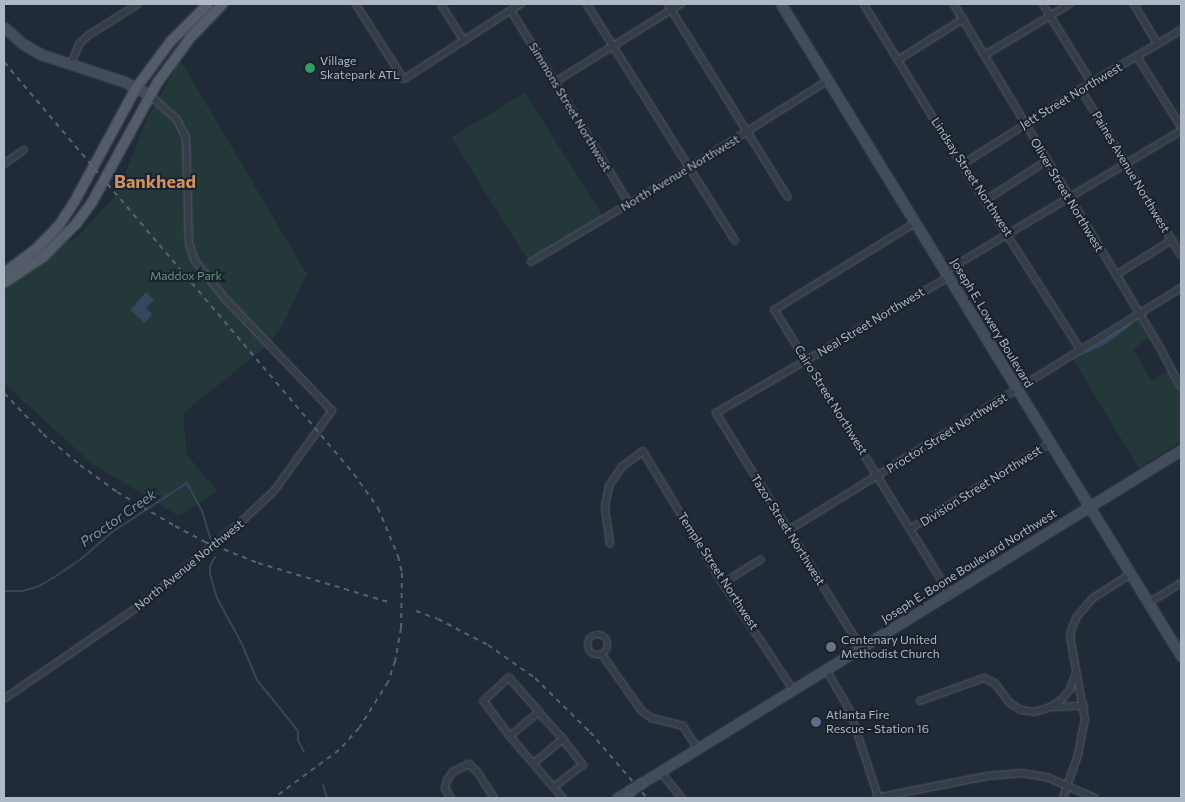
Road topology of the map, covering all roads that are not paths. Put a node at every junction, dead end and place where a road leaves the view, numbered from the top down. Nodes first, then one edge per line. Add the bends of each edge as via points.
1 (138, 4) edge
2 (222, 4) edge
3 (356, 4) edge
4 (441, 4) edge
5 (521, 4) edge
6 (587, 4) edge
7 (681, 4) edge
8 (781, 4) edge
9 (864, 4) edge
10 (954, 4) edge
11 (1043, 4) edge
12 (1070, 4) edge
13 (1134, 4) edge
14 (205, 5) edge
15 (670, 6) edge
16 (511, 10) junction
17 (1050, 16) junction
18 (963, 19) junction
19 (4, 26) edge
20 (1181, 30) edge
21 (464, 40) junction
22 (1158, 44) junction
23 (613, 46) junction
24 (985, 55) junction
25 (1137, 56) junction
26 (898, 60) junction
27 (70, 66) junction
28 (828, 81) junction
29 (555, 82) junction
30 (1092, 83) junction
31 (136, 87) junction
32 (1081, 89) junction
33 (148, 95) junction
34 (1025, 124) junction
35 (1181, 126) edge
36 (748, 131) junction
37 (1181, 131) edge
38 (24, 150) dead end
39 (1046, 161) junction
40 (4, 164) edge
41 (963, 164) junction
42 (1126, 164) junction
43 (690, 168) junction
44 (788, 197) dead end
45 (1069, 198) junction
46 (986, 200) junction
47 (630, 204) junction
48 (916, 223) junction
49 (1008, 234) junction
50 (735, 240) dead end
51 (1172, 240) junction
52 (1181, 255) edge
53 (531, 262) dead end
54 (4, 272) edge
55 (947, 274) junction
56 (1116, 275) junction
57 (4, 282) edge
58 (1181, 288) edge
59 (1140, 313) junction
60 (1081, 350) junction
61 (807, 360) junction
62 (1181, 387) edge
63 (1018, 389) junction
64 (716, 413) joint
65 (1051, 443) junction
66 (1181, 450) edge
67 (878, 476) junction
68 (1088, 507) junction
69 (910, 529) junction
70 (789, 530) junction
71 (610, 544) dead end
72 (760, 560) dead end
73 (1131, 574) junction
74 (723, 583) junction
75 (1181, 583) edge
76 (950, 593) junction
77 (1149, 603) junction
78 (860, 648) junction
79 (602, 654) dead end
80 (1181, 656) edge
81 (826, 669) junction
82 (1077, 671) junction
83 (793, 689) junction
84 (4, 699) edge
85 (920, 701) dead end
86 (1084, 706) junction
87 (1051, 707) junction
88 (539, 712) junction
89 (510, 736) junction
90 (563, 740) junction
91 (698, 748) junction
92 (534, 763) junction
93 (661, 772) junction
94 (1067, 785) junction
95 (555, 786) junction
96 (451, 798) edge
97 (494, 798) edge
98 (564, 798) edge
99 (617, 798) edge
100 (682, 798) edge
101 (877, 798) edge
102 (1063, 798) edge
103 (1095, 798) edge

1 - 27 street via 80,43
2 - 33 main road via 180,49
3 - 21 street via 404,79
4 - 21 street
5 - 16 street
6 - 23 street
7 - 15 street
8 - 28 main road, Joseph E. Lowery Boulevard
9 - 26 street, Lindsay Street Northwest
10 - 18 street, Oliver Street Northwest
11 - 17 street
12 - 17 street
13 - 22 street
14 - 31 main road via 170,41
15 - 23 street
15 - 36 street
16 - 21 street
16 - 29 street, Simmons Street Northwest
17 - 24 street
17 - 30 street
18 - 24 street, Oliver Street Northwest
18 - 26 street
19 - 27 main road via 32,50
20 - 22 street, Jett Street Northwest
22 - 25 street, Jett Street Northwest
23 - 29 street
23 - 43 street
24 - 34 street, Oliver Street Northwest
25 - 30 street, Jett Street Northwest
25 - 35 street
26 - 41 street, Lindsay Street Northwest
27 - 31 main road
28 - 36 street, North Avenue Northwest
28 - 48 main road, Joseph E. Lowery Boulevard
29 - 47 street, Simmons Street Northwest
30 - 32 street, Jett Street Northwest
31 - 33 main road
31 - 54 main road via 67,212 35,249
32 - 34 street, Jett Street Northwest
32 - 42 street, Paines Avenue Northwest
33 - 57 main road via 92,201 76,223 42,257
33 - 84 street, North Avenue Northwest via 177,120 186,138 189,244 195,261 225,299 332,411 294,465 251,514 142,604
34 - 39 street, Oliver Street Northwest
34 - 41 street, Jett Street Northwest
36 - 43 street, North Avenue Northwest
36 - 44 street
37 - 42 street, Neal Street Northwest
38 - 40 street
39 - 45 street, Oliver Street Northwest
39 - 46 street
41 - 46 street, Lindsay Street Northwest
42 - 45 street, Neal Street Northwest
42 - 51 street, Paines Avenue Northwest
43 - 47 street, North Avenue Northwest
43 - 50 street
45 - 49 street, Neal Street Northwest
45 - 56 street, Oliver Street Northwest
46 - 49 street, Lindsay Street Northwest
47 - 53 street, North Avenue Northwest
48 - 55 main road, Joseph E. Lowery Boulevard
48 - 61 street, Cairo Street Northwest via 775,310
49 - 55 street, Neal Street Northwest
49 - 60 street, Lindsay Street Northwest
51 - 52 street, Paines Avenue Northwest
51 - 56 street
55 - 61 street, Neal Street Northwest
55 - 63 main road, Joseph E. Lowery Boulevard
56 - 59 street, Oliver Street Northwest
58 - 59 street, Proctor Street Northwest
59 - 60 street, Proctor Street Northwest
59 - 62 street, Oliver Street Northwest
60 - 63 street, Proctor Street Northwest
61 - 64 street, Neal Street Northwest
61 - 67 street, Cairo Street Northwest
63 - 65 main road, Joseph E. Lowery Boulevard
63 - 67 street, Proctor Street Northwest
64 - 70 street, Tazor Street Northwest
65 - 68 main road, Joseph E. Lowery Boulevard
65 - 69 street, Division Street Northwest
66 - 68 main road, Joseph E. Boone Boulevard Northwest
67 - 69 street, Cairo Street Northwest
67 - 70 street, Proctor Street Northwest
68 - 73 main road, Joseph E. Lowery Boulevard
68 - 76 main road, Joseph E. Boone Boulevard Northwest
69 - 76 street, Cairo Street Northwest
70 - 78 street, Tazor Street Northwest
71 - 74 street, Temple Street Northwest via 605,507 609,486 622,467 643,451
72 - 74 street
73 - 77 main road, Joseph E. Lowery Boulevard
73 - 82 street via 1093,598 1077,616 1070,637
74 - 83 street, Temple Street Northwest
75 - 77 street
76 - 78 main road, Joseph E. Boone Boulevard Northwest
77 - 80 main road, Joseph E. Lowery Boulevard
78 - 81 main road, Joseph E. Boone Boulevard Northwest
79 - 91 street via 642,711 652,718 683,726
81 - 83 main road, Joseph E. Boone Boulevard Northwest
81 - 101 street via 850,710
82 - 86 street
82 - 87 street via 1070,690
83 - 91 main road, Joseph E. Boone Boulevard Northwest
85 - 87 street via 984,678 995,683 1010,703 1021,710 1035,712
86 - 87 street
86 - 94 street via 1084,734
88 - 89 street
88 - 89 street via 509,678 484,701
88 - 90 street
89 - 92 street
90 - 92 street
90 - 95 street via 583,765
91 - 93 main road, Joseph E. Boone Boulevard Northwest
92 - 95 street
93 - 99 main road, Joseph E. Boone Boulevard Northwest, bridge
93 - 100 street
94 - 101 street via 1036,775 1008,773
94 - 102 street
94 - 103 street
95 - 98 street
96 - 97 street via 445,790 447,780 453,772 469,764 478,772

